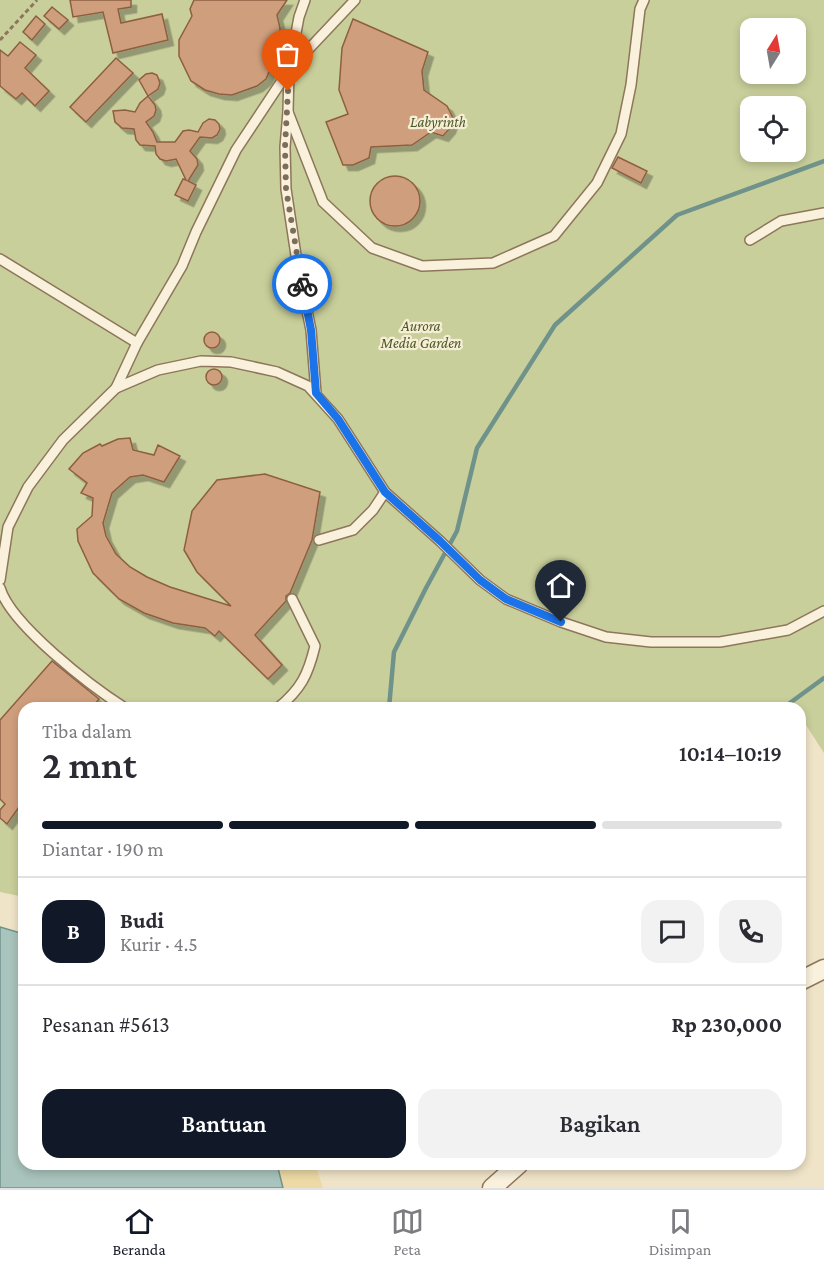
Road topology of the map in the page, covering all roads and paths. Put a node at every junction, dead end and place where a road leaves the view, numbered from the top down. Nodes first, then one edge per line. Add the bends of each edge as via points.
1 (37, 0) edge
2 (305, 0) edge
3 (355, 0) edge
4 (644, 0) edge
5 (0, 40) edge
6 (289, 70) junction
7 (288, 112) junction
8 (824, 213) edge
9 (750, 240) dead end
10 (0, 259) edge
11 (137, 343) junction
12 (116, 388) junction
13 (316, 393) junction
14 (385, 492) junction
15 (4, 525) edge
16 (319, 540) dead end
17 (0, 580) edge
18 (0, 588) edge
19 (292, 599) dead end
20 (824, 612) edge
21 (116, 702) edge
22 (285, 702) edge
23 (824, 969) edge
24 (806, 978) edge
25 (512, 1170) edge
26 (492, 1188) edge

1 - 5 path
2 - 6 lane
3 - 6 lane
4 - 7 lane via 621,134 597,183 554,236 492,263 422,266 372,248 323,202
6 - 7 lane
6 - 11 lane via 236,150 182,266
7 - 13 lane via 286,189 311,330
8 - 9 lane via 780,221
10 - 11 lane
11 - 12 lane
12 - 13 lane via 158,370 201,361 231,362 277,372
12 - 15 lane via 63,440
13 - 14 lane via 338,419
14 - 16 lane via 374,510 353,530
14 - 20 lane via 506,599 606,637 651,642 720,642 788,630
15 - 17 lane
18 - 21 lane via 10,609 45,646
19 - 22 lane via 315,646 309,669
23 - 24 street
25 - 26 street

